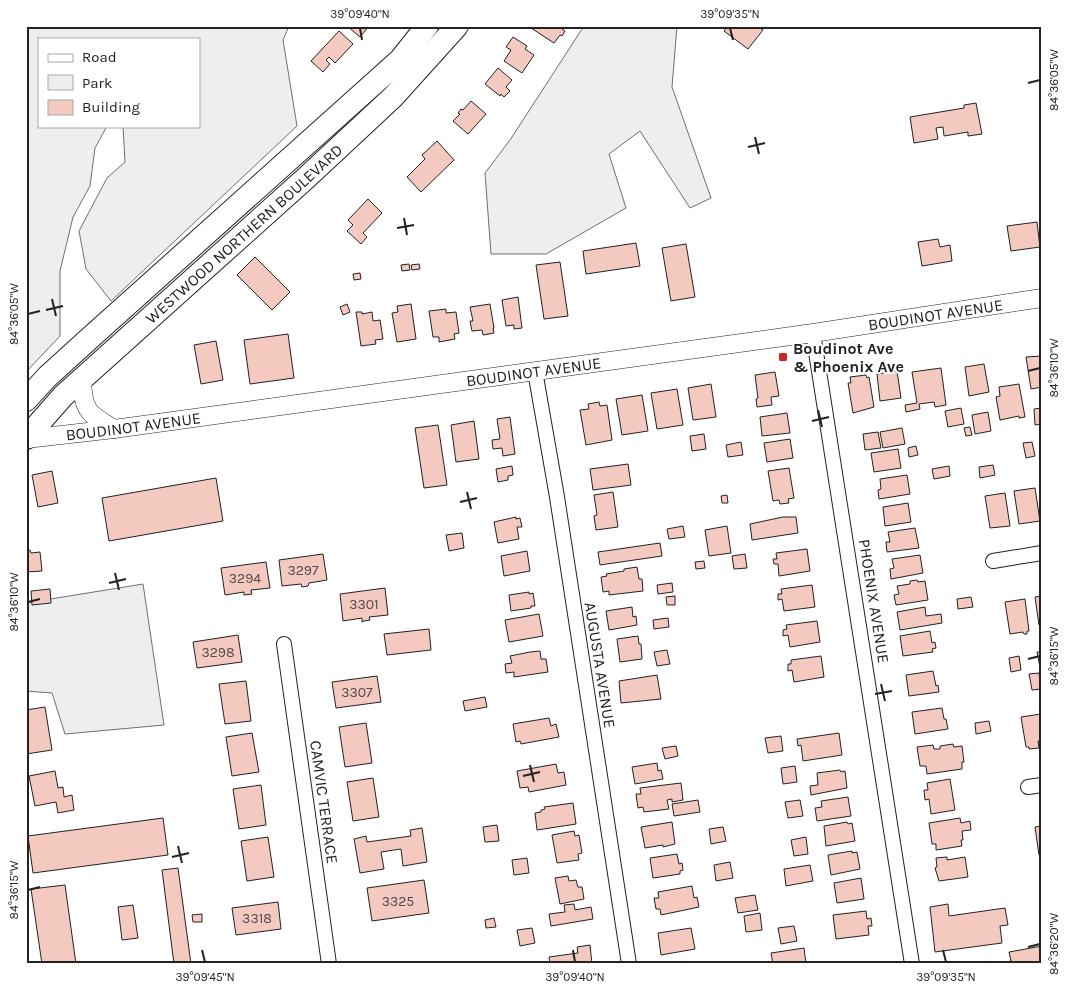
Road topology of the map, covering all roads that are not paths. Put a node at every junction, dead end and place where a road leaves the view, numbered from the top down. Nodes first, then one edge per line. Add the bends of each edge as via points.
1 (427, 26) edge
2 (457, 26) edge
3 (290, 159) junction
4 (306, 178) junction
5 (1042, 298) edge
6 (814, 333) junction
7 (536, 371) junction
8 (82, 378) junction
9 (26, 400) edge
10 (114, 429) junction
11 (26, 438) edge
12 (1042, 554) edge
13 (993, 561) dead end
14 (284, 644) dead end
15 (329, 964) edge
16 (629, 964) edge
17 (912, 964) edge

1 - 3 main road, WESTWOOD NORTHERN BOULEVARD via 400,60
2 - 4 main road, WESTWOOD NORTHERN BOULEVARD via 393,97
3 - 4 main road
3 - 9 main road, WESTWOOD NORTHERN BOULEVARD via 91,336
4 - 8 main road, WESTWOOD NORTHERN BOULEVARD
5 - 6 street, BOUDINOT AVENUE
6 - 7 street, BOUDINOT AVENUE
6 - 17 street, PHOENIX AVENUE
7 - 10 street, BOUDINOT AVENUE
7 - 16 street, AUGUSTA AVENUE
8 - 10 street via 88,411
8 - 11 main road, WESTWOOD NORTHERN BOULEVARD
10 - 11 street, BOUDINOT AVENUE
12 - 13 street
14 - 15 street, CAMVIC TERRACE

